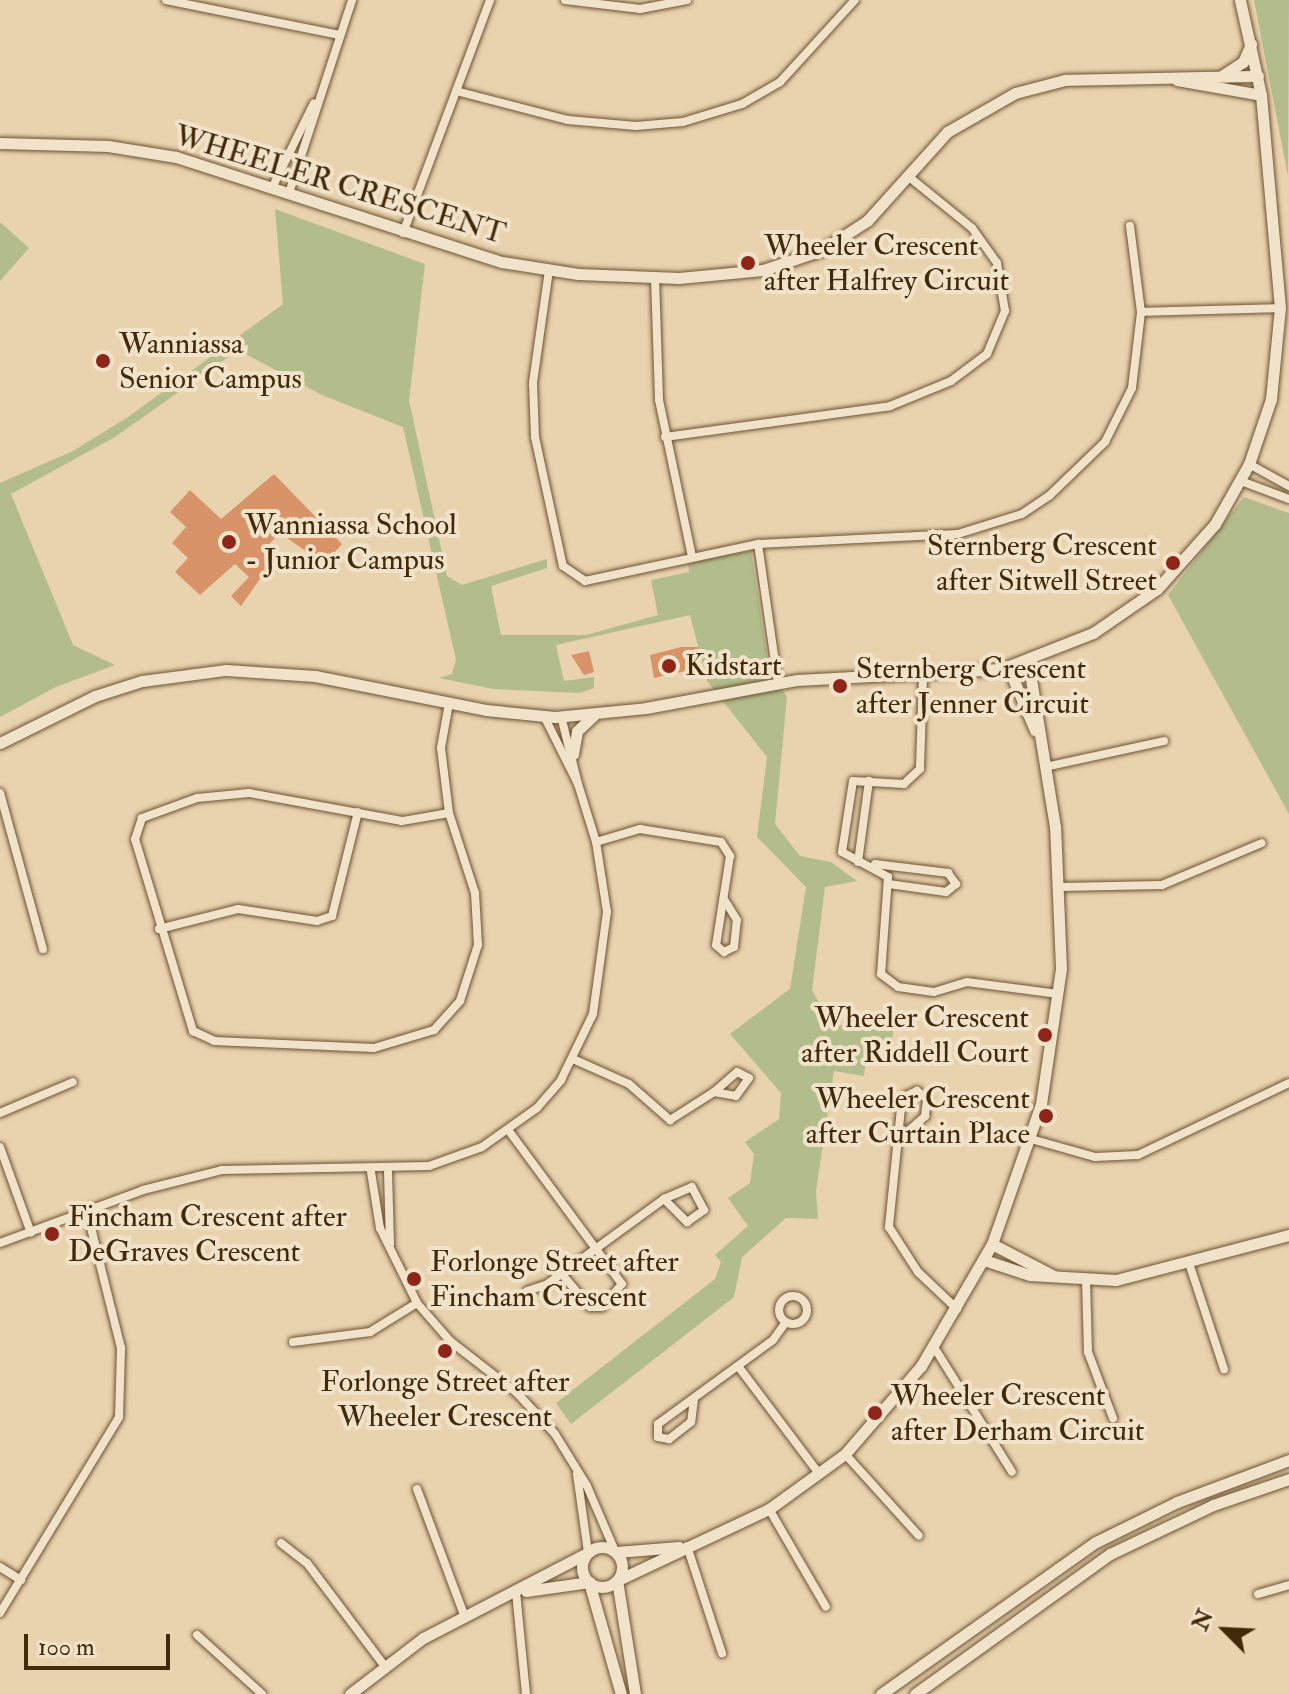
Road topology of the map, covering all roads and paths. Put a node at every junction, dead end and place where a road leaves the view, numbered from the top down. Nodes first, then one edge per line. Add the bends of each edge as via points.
1 (166, 0) edge
2 (352, 0) edge
3 (490, 0) edge
4 (565, 0) edge
5 (687, 0) edge
6 (855, 0) edge
7 (1240, 0) edge
8 (339, 35) junction
9 (1251, 44) junction
10 (1222, 75) junction
11 (1258, 76) junction
12 (1176, 80) junction
13 (456, 91) junction
14 (1261, 95) junction
15 (314, 103) junction
16 (0, 143) edge
17 (908, 176) junction
18 (274, 184) junction
19 (290, 190) junction
20 (1130, 226) dead end
21 (403, 233) junction
22 (549, 270) junction
23 (655, 278) junction
24 (1280, 308) junction
25 (1141, 312) junction
26 (665, 437) junction
27 (1249, 464) junction
28 (1241, 481) junction
29 (1289, 486) edge
30 (1286, 498) edge
31 (758, 544) junction
32 (692, 557) junction
33 (1028, 660) junction
34 (1008, 667) junction
35 (923, 677) junction
36 (778, 682) junction
37 (449, 703) junction
38 (594, 715) junction
39 (544, 716) junction
40 (561, 716) junction
41 (1037, 734) junction
42 (1164, 741) dead end
43 (0, 743) edge
44 (573, 754) junction
45 (1045, 767) junction
46 (869, 781) junction
47 (578, 784) junction
48 (0, 793) edge
49 (358, 812) junction
50 (449, 813) junction
51 (596, 842) junction
52 (1262, 843) dead end
53 (858, 862) junction
54 (871, 864) junction
55 (889, 884) junction
56 (1061, 887) junction
57 (724, 899) junction
58 (159, 929) junction
59 (43, 949) dead end
60 (1058, 994) junction
61 (573, 1059) junction
62 (73, 1082) dead end
63 (1289, 1083) edge
64 (714, 1092) dead end
65 (0, 1113) edge
66 (509, 1131) junction
67 (899, 1139) junction
68 (1031, 1139) junction
69 (0, 1147) edge
70 (371, 1172) junction
71 (388, 1172) junction
72 (664, 1199) junction
73 (87, 1212) junction
74 (31, 1233) junction
75 (1289, 1235) edge
76 (0, 1243) edge
77 (390, 1244) junction
78 (992, 1244) junction
79 (596, 1247) junction
80 (984, 1260) junction
81 (1189, 1263) junction
82 (561, 1273) junction
83 (1054, 1276) junction
84 (1086, 1280) junction
85 (527, 1291) dead end
86 (417, 1303) junction
87 (958, 1309) junction
88 (786, 1322) dead end
89 (293, 1342) dead end
90 (934, 1347) junction
91 (738, 1366) junction
92 (1224, 1369) dead end
93 (694, 1399) junction
94 (1113, 1418) dead end
95 (845, 1454) junction
96 (1289, 1460) edge
97 (576, 1469) junction
98 (1012, 1472) dead end
99 (820, 1475) junction
100 (1289, 1479) edge
101 (417, 1489) dead end
102 (769, 1509) junction
103 (919, 1536) dead end
104 (281, 1543) dead end
105 (687, 1546) junction
106 (615, 1551) junction
107 (588, 1552) junction
108 (0, 1567) edge
109 (21, 1580) junction
110 (617, 1580) junction
111 (589, 1582) junction
112 (1289, 1585) edge
113 (516, 1592) junction
114 (1258, 1594) dead end
115 (826, 1607) dead end
116 (0, 1613) edge
117 (464, 1615) junction
118 (197, 1635) dead end
119 (722, 1653) dead end
120 (384, 1665) junction
121 (262, 1694) edge
122 (350, 1694) edge
123 (526, 1694) edge
124 (621, 1694) edge
125 (635, 1694) edge
126 (881, 1694) edge
127 (915, 1694) edge

1 - 8 street
2 - 8 street
3 - 13 street
4 - 5 street via 640,9
6 - 13 street via 780,82 698,119 598,123
7 - 9 street
8 - 15 street
9 - 10 street via 1243,62
9 - 11 street
10 - 11 street, WHEELER CRESCENT
10 - 12 street, WHEELER CRESCENT
11 - 14 street
12 - 14 street, WHEELER CRESCENT
12 - 17 street, WHEELER CRESCENT via 1065,80 1015,93 947,132
13 - 21 street
14 - 24 street
15 - 18 street
15 - 19 street
16 - 18 street, WHEELER CRESCENT via 142,150
17 - 23 street, WHEELER CRESCENT via 867,221 798,260 747,272
17 - 26 street via 972,228 997,263 1005,311 987,354 951,381 890,406
18 - 19 street, WHEELER CRESCENT
19 - 21 street, WHEELER CRESCENT
20 - 25 street
21 - 22 street, WHEELER CRESCENT
22 - 23 street, WHEELER CRESCENT
22 - 32 street via 532,410 563,566 585,581
23 - 26 street
24 - 25 street
24 - 27 street via 1273,388
25 - 31 street via 1139,358 1120,416 1085,465 1022,514 941,537
26 - 32 street
27 - 28 street
27 - 29 street
28 - 30 street
28 - 33 street via 1215,524 1157,589 1093,633
31 - 32 street
31 - 36 street
33 - 34 street
33 - 41 street
34 - 35 street
34 - 41 street
35 - 36 street
35 - 46 street via 925,731 917,776 904,784
36 - 38 street
37 - 39 street
37 - 43 street via 272,670 186,674 90,698
37 - 50 street via 441,748
38 - 40 street
38 - 44 street via 577,731
39 - 40 street
39 - 47 street
40 - 44 street
41 - 45 street
42 - 45 street
44 - 47 street
45 - 56 street
46 - 53 street
46 - 53 street via 851,784 842,852
47 - 51 street
48 - 59 street
49 - 50 street via 402,821
49 - 58 street via 332,916 317,921 238,909
49 - 58 street via 249,793 210,795 151,811 135,839
50 - 58 street via 475,893 478,945 460,1001 416,1040 374,1048 201,1037 187,1024
51 - 57 street via 640,829 721,842 730,856
51 - 61 street via 607,912 597,999
52 - 56 street via 1162,885
53 - 54 street
54 - 55 street via 884,871
54 - 55 street via 948,873 956,884 946,892
55 - 60 street via 879,965 887,983 934,992 967,982
56 - 60 street
57 - 57 street via 737,920 734,947 724,952 716,945
60 - 68 street
61 - 64 street via 629,1084 665,1119 680,1118
61 - 66 street via 546,1098
62 - 65 street
63 - 68 street via 1130,1157 1095,1157
66 - 71 street via 461,1157
66 - 79 street
67 - 67 street via 902,1098 917,1091 927,1099 925,1116
67 - 87 street via 889,1227 918,1272
68 - 78 street
69 - 74 street
70 - 71 street
70 - 73 street via 286,1166 222,1170
70 - 77 street via 380,1228
71 - 77 street
72 - 72 street via 687,1222 704,1210 692,1187
72 - 79 street
73 - 74 street
73 - 109 street via 121,1348 124,1395 111,1438
74 - 76 street
75 - 81 street
77 - 86 street
78 - 80 street
78 - 83 street
79 - 82 street
79 - 82 street via 619,1274 614,1297 590,1307
80 - 83 street
80 - 87 street
81 - 84 street via 1145,1276
81 - 92 street
82 - 85 street
83 - 84 street
84 - 94 street via 1088,1352
86 - 89 street via 370,1332
86 - 97 street via 450,1341 545,1422
87 - 90 street
88 - 91 street
90 - 95 street
90 - 98 street
91 - 93 street
91 - 99 street
93 - 93 street via 691,1422 669,1439 658,1437 658,1424
95 - 99 street
95 - 103 street
96 - 126 street via 1177,1502 1096,1542
97 - 106 street
97 - 107 street
99 - 102 street
100 - 127 street via 1213,1505 1110,1554
101 - 117 street
102 - 105 street
102 - 115 street
104 - 120 street via 307,1563
105 - 106 street
105 - 110 street
105 - 119 street
106 - 107 street via 601,1546
106 - 110 street via 622,1565
107 - 111 street via 582,1568
107 - 113 street
108 - 109 street
109 - 116 street
110 - 111 street via 604,1587
110 - 125 street
111 - 113 street
111 - 124 street
112 - 114 street
113 - 117 street
113 - 123 street
117 - 120 street
118 - 121 street
120 - 122 street

